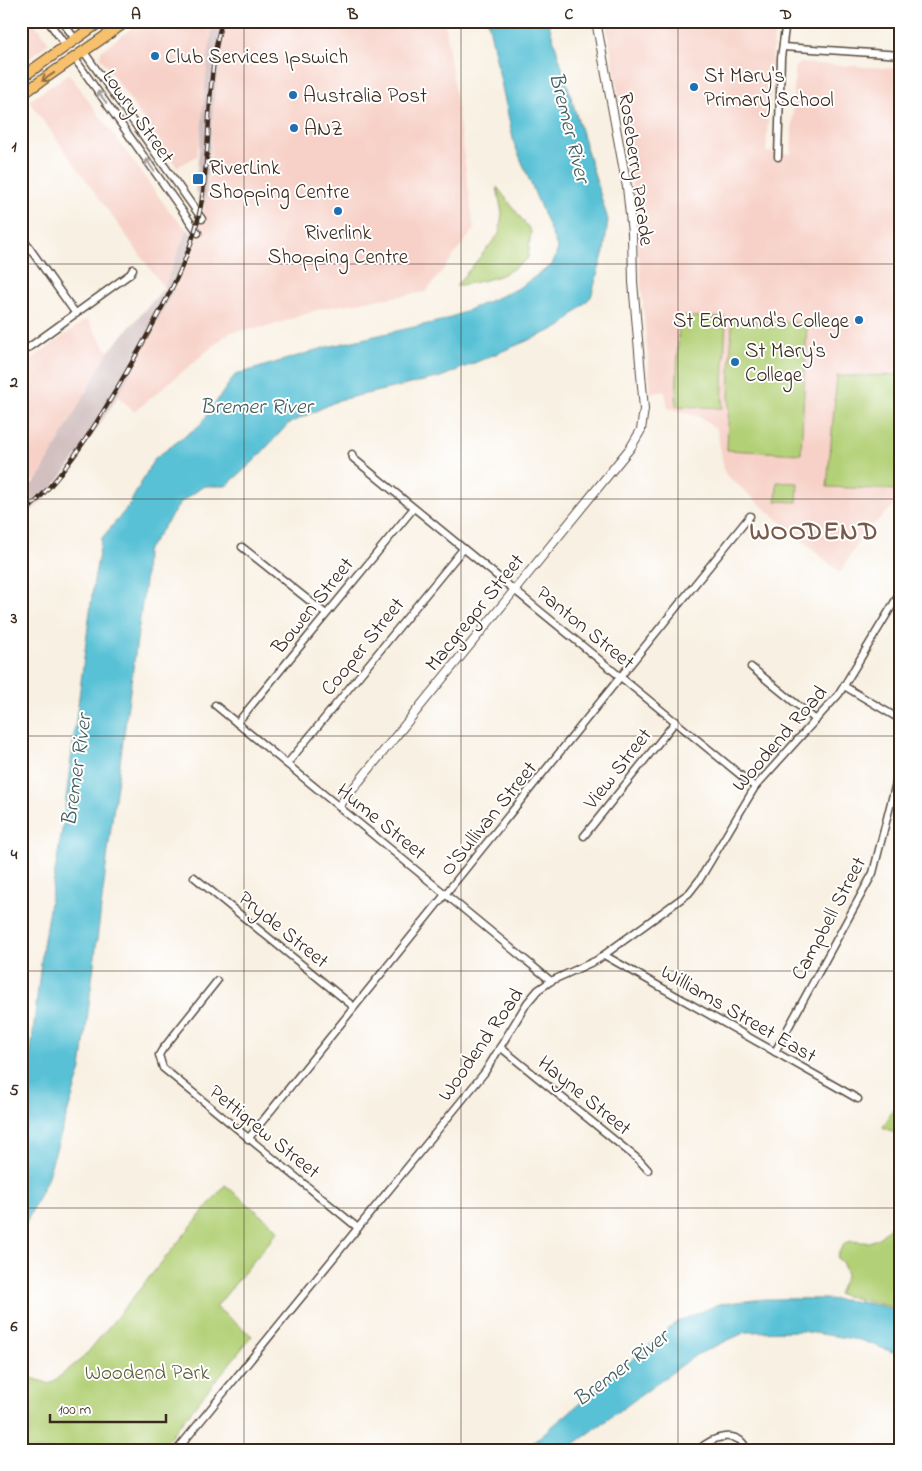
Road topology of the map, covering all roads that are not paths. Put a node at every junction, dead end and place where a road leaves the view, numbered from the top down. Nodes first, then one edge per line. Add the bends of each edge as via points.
1 (48, 21) edge
2 (62, 21) edge
3 (101, 21) edge
4 (127, 21) edge
5 (596, 21) edge
6 (786, 21) edge
7 (75, 39) junction
8 (66, 46) junction
9 (783, 47) junction
10 (84, 52) junction
11 (901, 55) edge
12 (74, 59) junction
13 (21, 78) edge
14 (21, 95) edge
15 (778, 157) dead end
16 (202, 219) dead end
17 (198, 233) dead end
18 (21, 236) edge
19 (133, 268) dead end
20 (76, 314) junction
21 (21, 353) edge
22 (636, 440) joint
23 (352, 454) dead end
24 (413, 509) junction
25 (750, 516) dead end
26 (242, 547) dead end
27 (463, 549) junction
28 (514, 590) junction
29 (901, 591) edge
30 (326, 614) junction
31 (751, 667) dead end
32 (621, 677) junction
33 (844, 686) junction
34 (214, 704) dead end
35 (816, 720) junction
36 (901, 720) edge
37 (676, 721) junction
38 (237, 723) junction
39 (901, 763) edge
40 (287, 764) junction
41 (755, 787) junction
42 (339, 806) junction
43 (584, 836) dead end
44 (194, 877) dead end
45 (446, 895) junction
46 (604, 955) junction
47 (217, 981) dead end
48 (551, 981) junction
49 (354, 1006) junction
50 (500, 1048) junction
51 (775, 1052) junction
52 (858, 1099) dead end
53 (248, 1139) junction
54 (648, 1170) dead end
55 (358, 1228) junction
56 (177, 1450) edge
57 (698, 1450) edge
58 (747, 1450) edge

1 - 8 street, Lowry Street
2 - 7 street, Lowry Street
3 - 7 main road
4 - 10 main road
5 - 22 street, Roseberry Parade via 627,187 632,233 644,409
6 - 9 street
7 - 8 main road
7 - 10 main road, Lowry Street
8 - 12 main road, Lowry Street
8 - 13 main road
9 - 11 street
9 - 15 street
10 - 12 main road
10 - 16 street, Lowry Street
12 -> 14 main road
17 -> 12 street, Lowry Street
18 - 20 street
19 - 20 street via 130,274
20 - 21 street
22 - 28 street, Macgregor Street
23 - 24 street, Panton Street
24 - 27 street, Panton Street
24 - 30 street, Bowen Street
25 - 32 street, O'Sullivan Street
26 - 30 street
27 - 28 street, Panton Street
27 - 40 street, Cooper Street
28 - 32 street, Panton Street
28 - 42 street, Macgregor Street
29 - 33 street, Woodend Road
30 - 38 street, Bowen Street
31 - 35 street
32 - 37 street, Panton Street
32 - 45 street, O'Sullivan Street
33 - 35 street, Woodend Road
33 - 36 street
34 - 38 street, Hume Street
35 - 41 street, Woodend Road
37 - 41 street, Panton Street
37 - 43 street, View Street
38 - 40 street, Hume Street
39 - 51 street, Campbell Street via 874,873
40 - 42 street, Hume Street
41 - 46 street, Woodend Road via 689,893
42 - 45 street, Hume Street
44 - 49 street, Pryde Street
45 - 48 street, Hume Street
45 - 49 street, O'Sullivan Street
46 - 48 street, Woodend Road
46 - 51 street, Williams Street East
47 - 53 street, Pettigrew Street via 159,1055 163,1068
48 - 50 street, Woodend Road via 527,1003
49 - 53 street, O'Sullivan Street
50 - 54 street, Hayne Street
50 - 55 street, Woodend Road via 485,1072
51 - 52 street, Williams Street East
53 - 55 street, Pettigrew Street
55 - 56 street, Woodend Road
57 - 58 street via 718,1439 732,1436 742,1441

